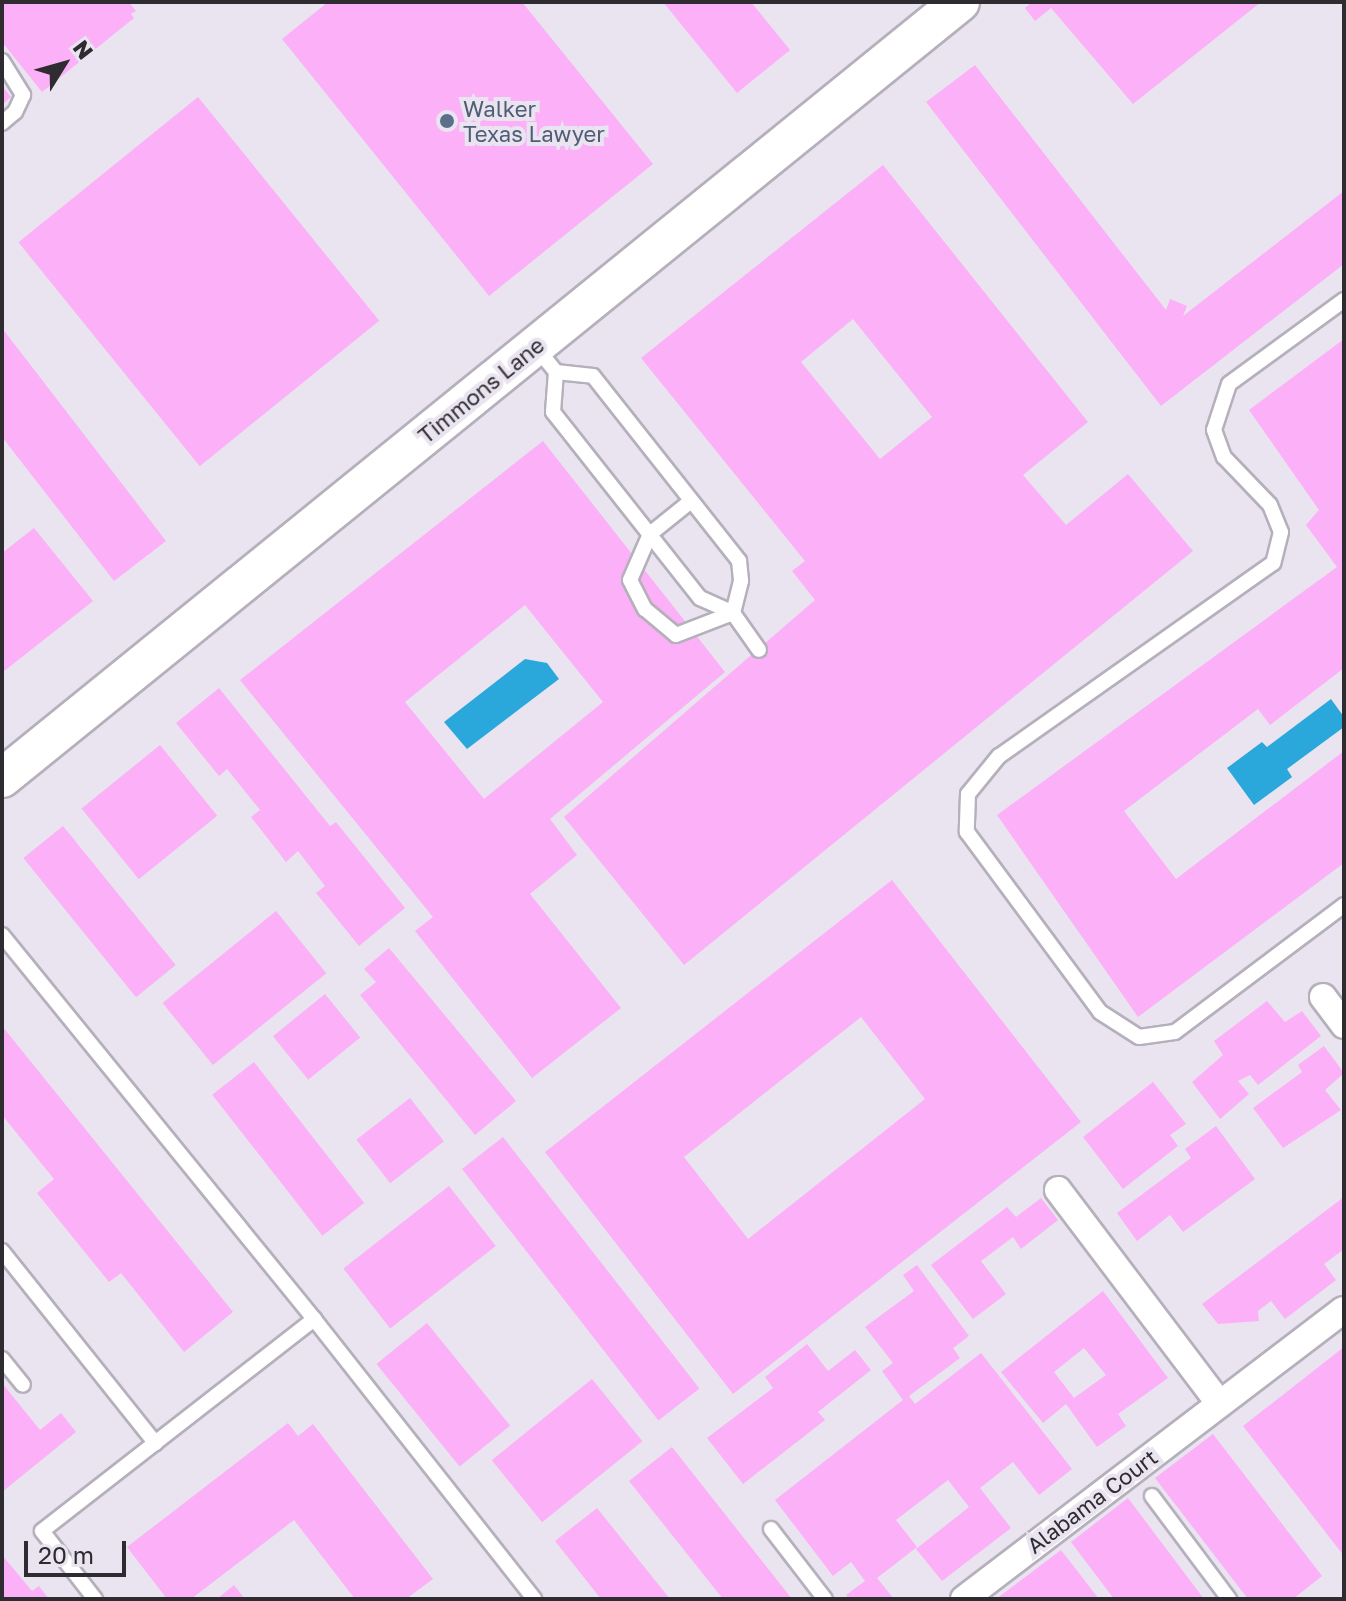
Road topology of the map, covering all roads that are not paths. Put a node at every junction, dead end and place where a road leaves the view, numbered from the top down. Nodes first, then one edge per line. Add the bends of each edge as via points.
1 (960, 2) edge
2 (2, 61) edge
3 (2, 123) edge
4 (1344, 300) edge
5 (545, 359) junction
6 (691, 501) junction
7 (650, 534) junction
8 (733, 613) junction
9 (759, 650) dead end
10 (2, 778) edge
11 (1344, 905) edge
12 (2, 935) edge
13 (1323, 997) dead end
14 (1344, 1025) edge
15 (1058, 1190) dead end
16 (2, 1251) edge
17 (1344, 1310) edge
18 (314, 1319) junction
19 (2, 1359) edge
20 (23, 1385) dead end
21 (1220, 1404) junction
22 (155, 1443) junction
23 (1152, 1496) dead end
24 (771, 1529) dead end
25 (95, 1599) edge
26 (534, 1599) edge
27 (825, 1599) edge
28 (964, 1599) edge
29 (1229, 1599) edge

1 - 5 street, Timmons Lane
2 - 3 lane via 23,95
4 - 11 lane via 1229,384 1214,430 1224,457 1270,505 1281,532 1273,563 999,756 968,794 967,832 1100,1012 1139,1037 1175,1032
5 - 6 lane via 593,376
5 - 7 lane via 553,412
5 - 10 street, Timmons Lane
6 - 7 lane
6 - 8 lane via 739,561 741,581
7 - 8 lane via 700,598
7 - 8 lane via 630,580 645,609 676,635
8 - 9 lane
12 - 18 lane
13 - 14 street
15 - 21 street
16 - 22 lane
17 - 21 street, Alabama Court
18 - 22 lane
18 - 26 lane
19 - 20 lane
21 - 28 street, Alabama Court
22 - 25 lane via 42,1531
23 - 29 lane
24 - 27 lane

